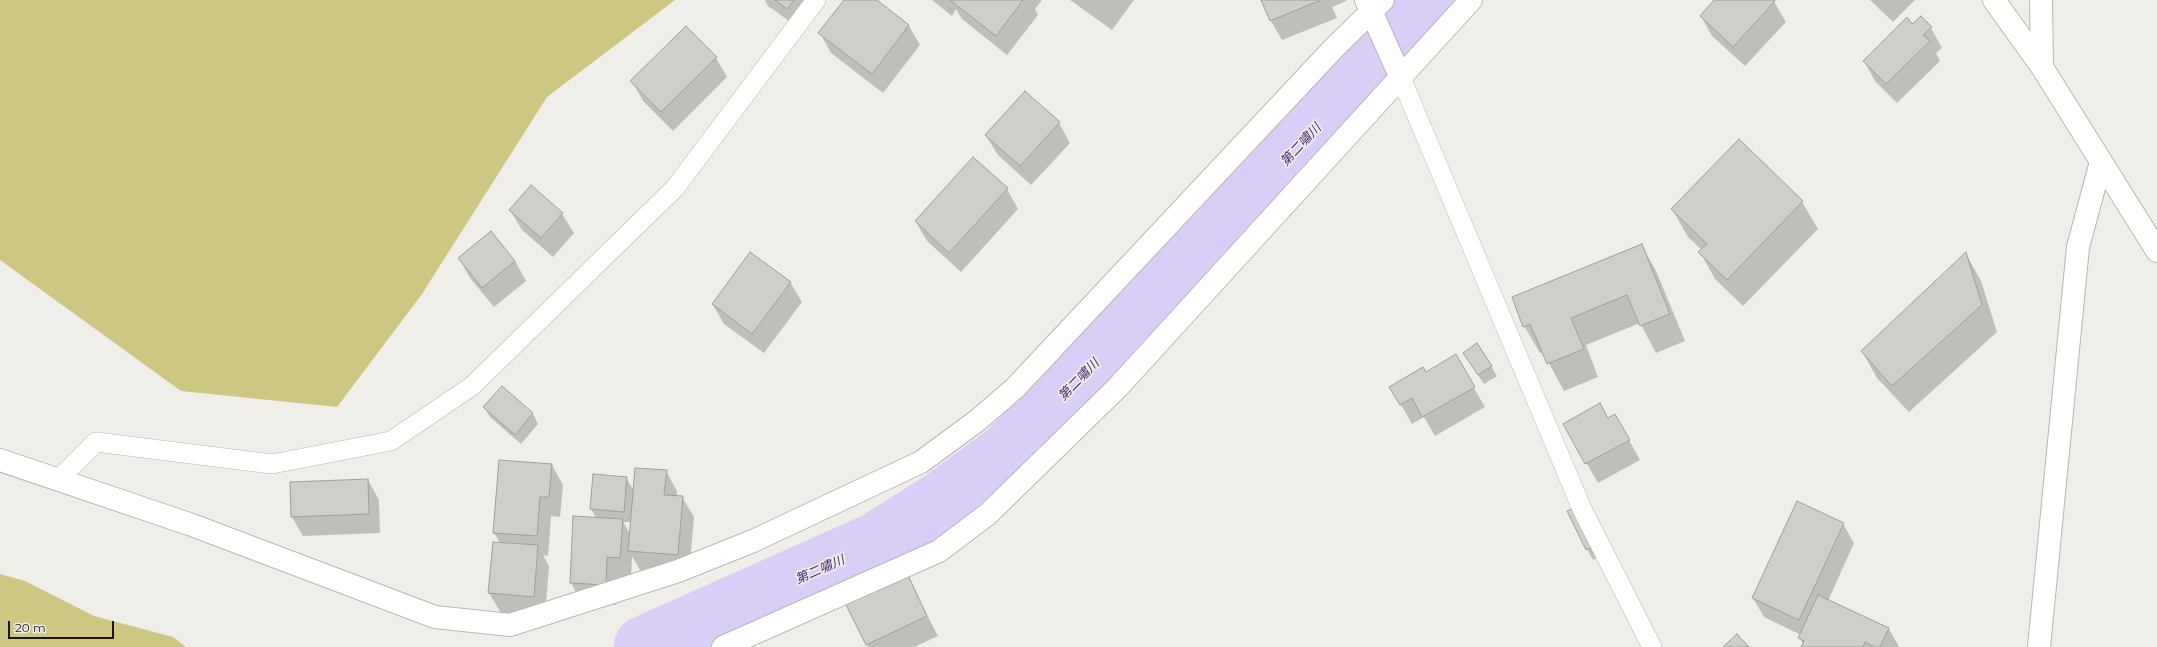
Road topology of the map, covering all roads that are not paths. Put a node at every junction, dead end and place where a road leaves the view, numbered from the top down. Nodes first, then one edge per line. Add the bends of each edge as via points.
1 (816, 0) edge
2 (1471, 0) edge
3 (1994, 0) edge
4 (2041, 0) edge
5 (1374, 8) edge
6 (2042, 67) junction
7 (1398, 70) junction
8 (2101, 162) junction
9 (2157, 251) edge
10 (0, 460) edge
11 (58, 480) junction
12 (723, 647) edge
13 (1652, 647) edge
14 (2039, 647) edge

1 - 11 lane via 675,188 472,386 391,441 272,464 96,442
2 - 7 street
3 - 6 street
4 - 6 street
5 - 7 street
5 - 11 street via 1016,388 978,420 921,462 753,541 678,571 510,625 435,617 192,525
6 - 8 street
7 - 12 street via 1118,387 988,514 939,551
7 - 13 lane via 1582,509
8 - 9 street
8 - 14 street via 2078,247
10 - 11 street

